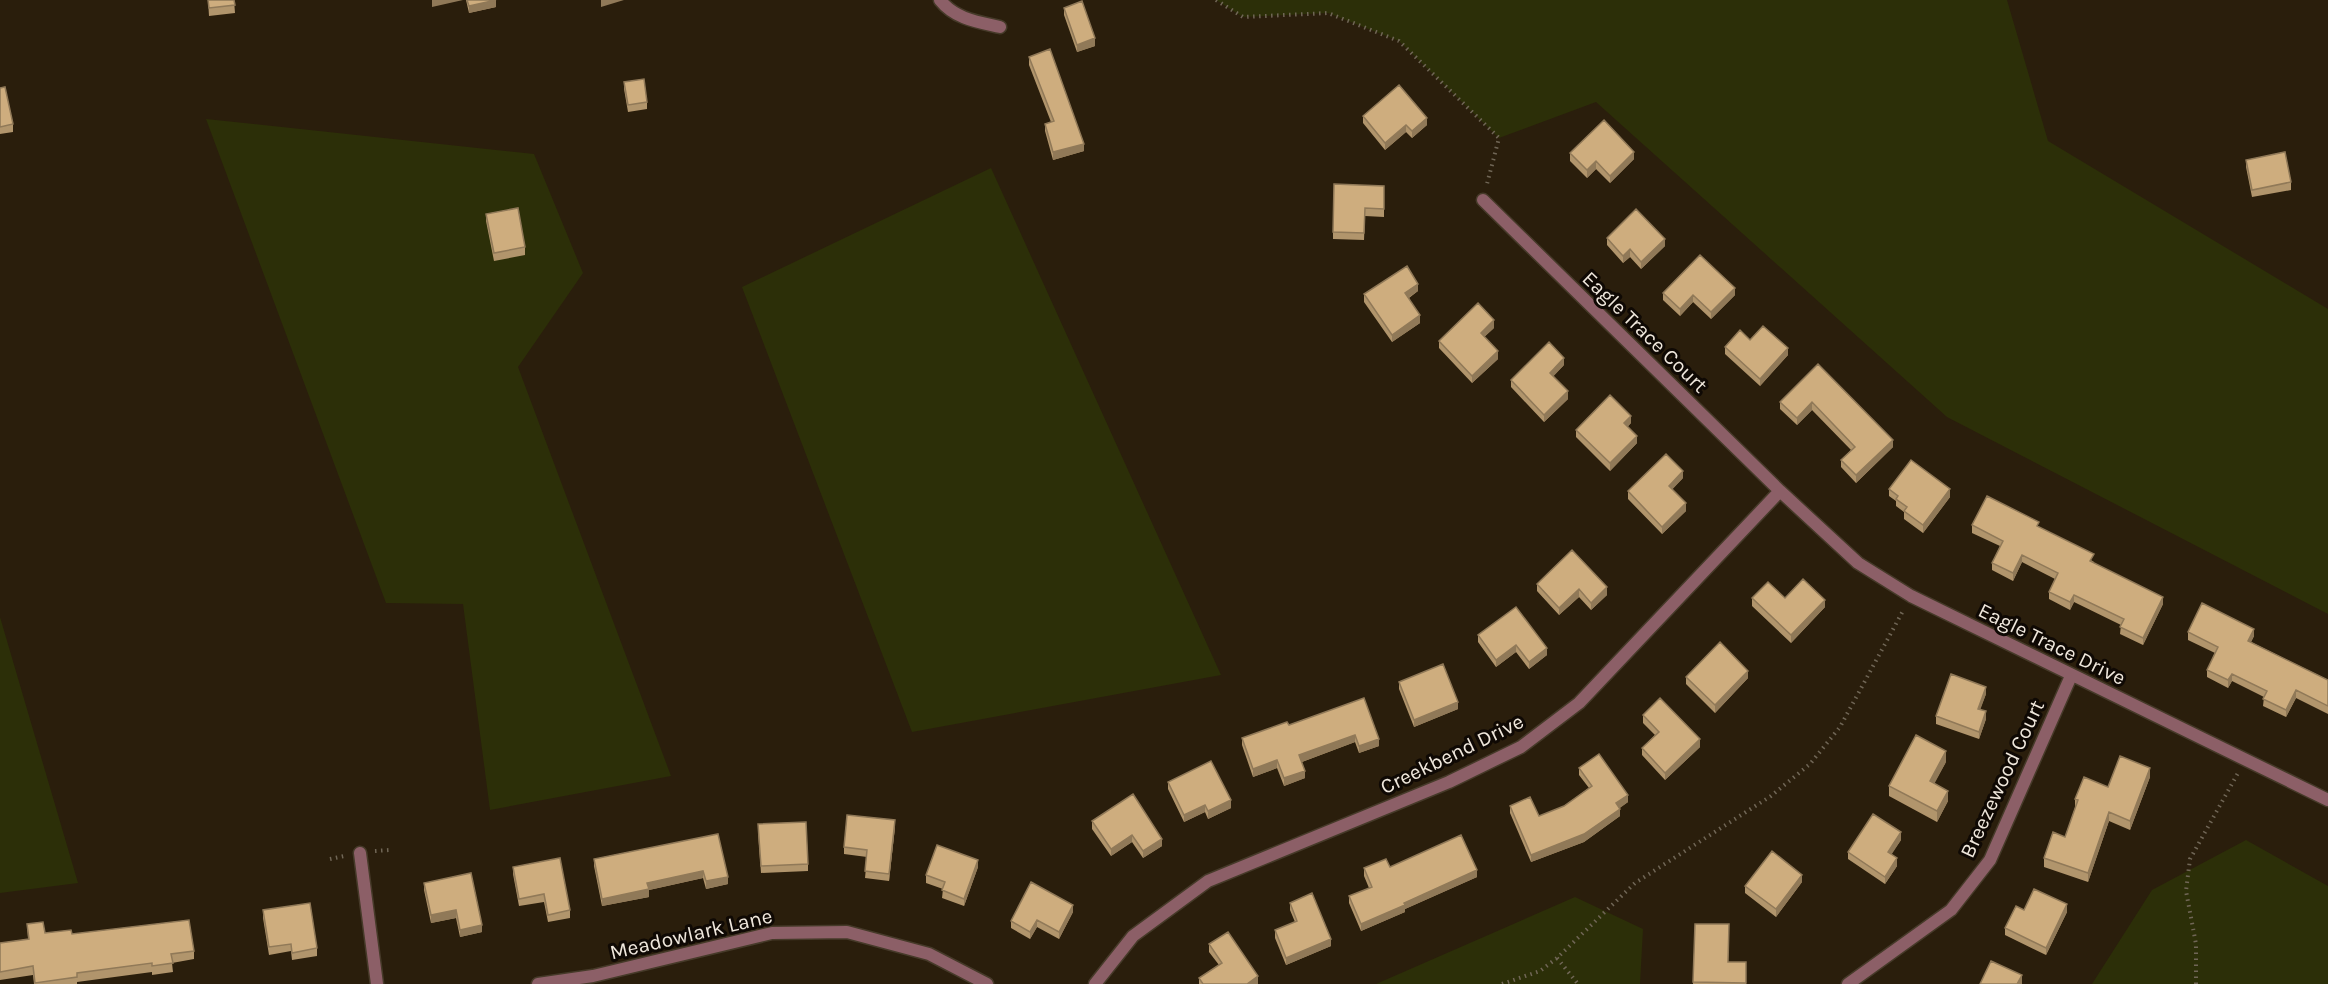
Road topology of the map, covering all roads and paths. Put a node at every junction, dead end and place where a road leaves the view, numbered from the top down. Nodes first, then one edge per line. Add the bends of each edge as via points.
1 (940, 0) edge
2 (1216, 0) edge
3 (1000, 27) dead end
4 (1483, 200) joint
5 (1780, 491) junction
6 (1911, 596) junction
7 (2071, 676) junction
8 (2245, 760) junction
9 (2328, 800) edge
10 (360, 853) dead end
11 (1557, 958) junction
12 (377, 984) edge
13 (538, 984) edge
14 (987, 984) edge
15 (1095, 984) edge
16 (1502, 984) edge
17 (1578, 984) edge
18 (1848, 984) edge
19 (2196, 984) edge

1 - 3 street via 965,19
2 - 4 path via 1243,16 1328,13 1399,41 1499,138
4 - 5 street, Eagle Trace Court
5 - 6 street, Eagle Trace Drive via 1858,563
5 - 15 street, Creekbend Drive via 1580,703 1521,747 1449,782 1208,881 1133,936
6 - 7 street, Eagle Trace Drive
6 - 11 path via 1840,727 1810,764 1771,796 1635,883
7 - 8 street, Eagle Trace Drive
7 - 18 street, Breezewood Court via 1990,860 1951,910
8 - 9 street, Eagle Trace Drive
8 - 19 path via 2190,860 2186,891 2196,944
10 - 12 street
11 - 16 path via 1540,971
11 - 17 path
13 - 14 street, Meadowlark Lane via 593,976 772,933 847,932 929,954

